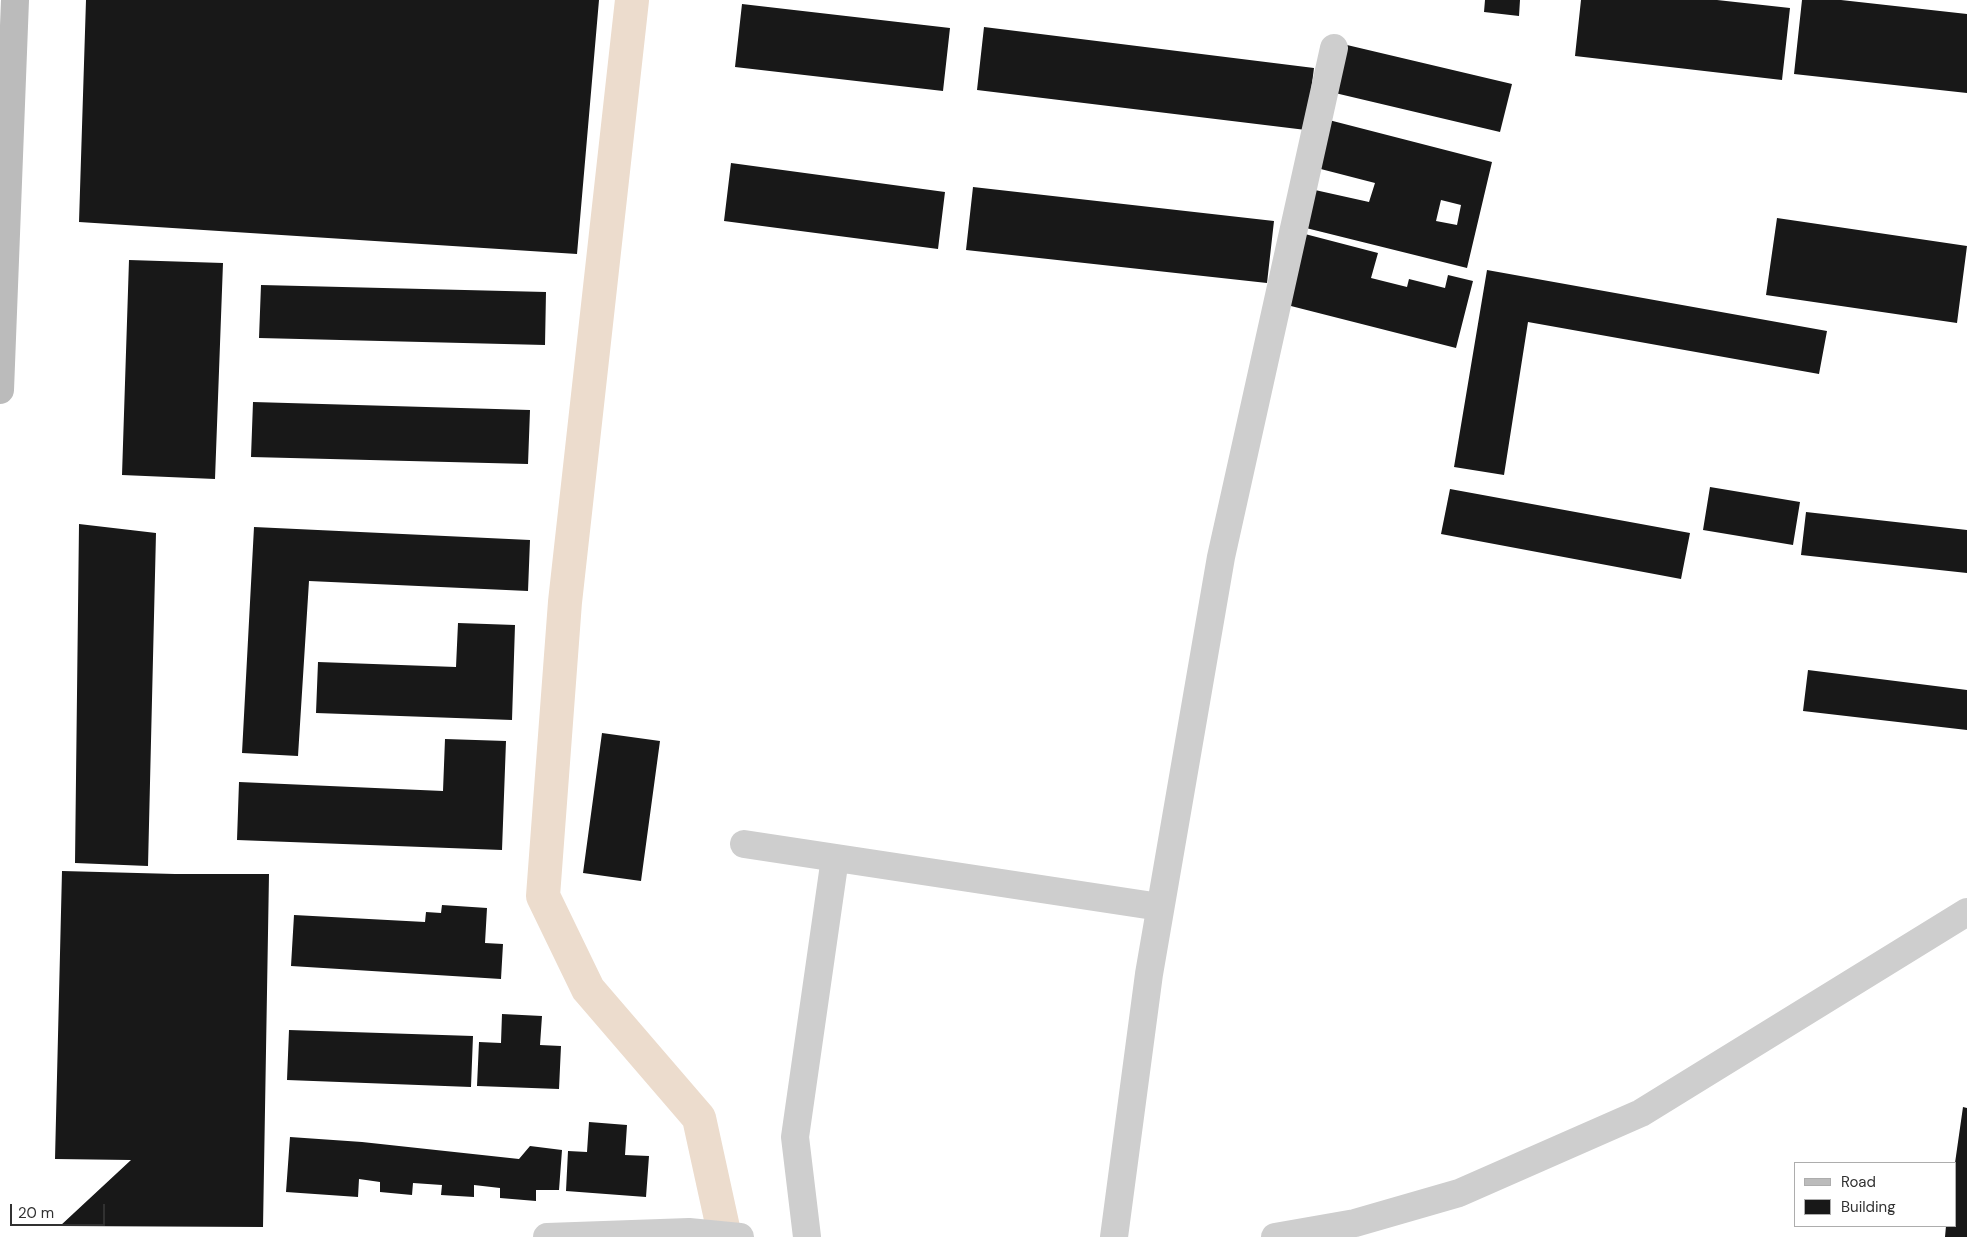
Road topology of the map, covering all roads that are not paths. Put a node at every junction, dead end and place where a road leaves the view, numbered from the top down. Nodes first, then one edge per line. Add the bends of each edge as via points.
1 (15, 0) edge
2 (1334, 48) dead end
3 (0, 390) edge
4 (744, 844) dead end
5 (834, 858) junction
6 (1160, 907) junction
7 (1967, 912) edge
8 (547, 1237) edge
9 (740, 1237) edge
10 (807, 1237) edge
11 (1114, 1237) edge
12 (1275, 1237) edge

1 - 3 main road
2 - 6 street via 1221,557
4 - 5 street
5 - 6 street
5 - 10 street via 796,1137
6 - 11 street via 1148,974
7 - 12 street via 1641,1113 1459,1193 1355,1223
8 - 9 street via 689,1232

